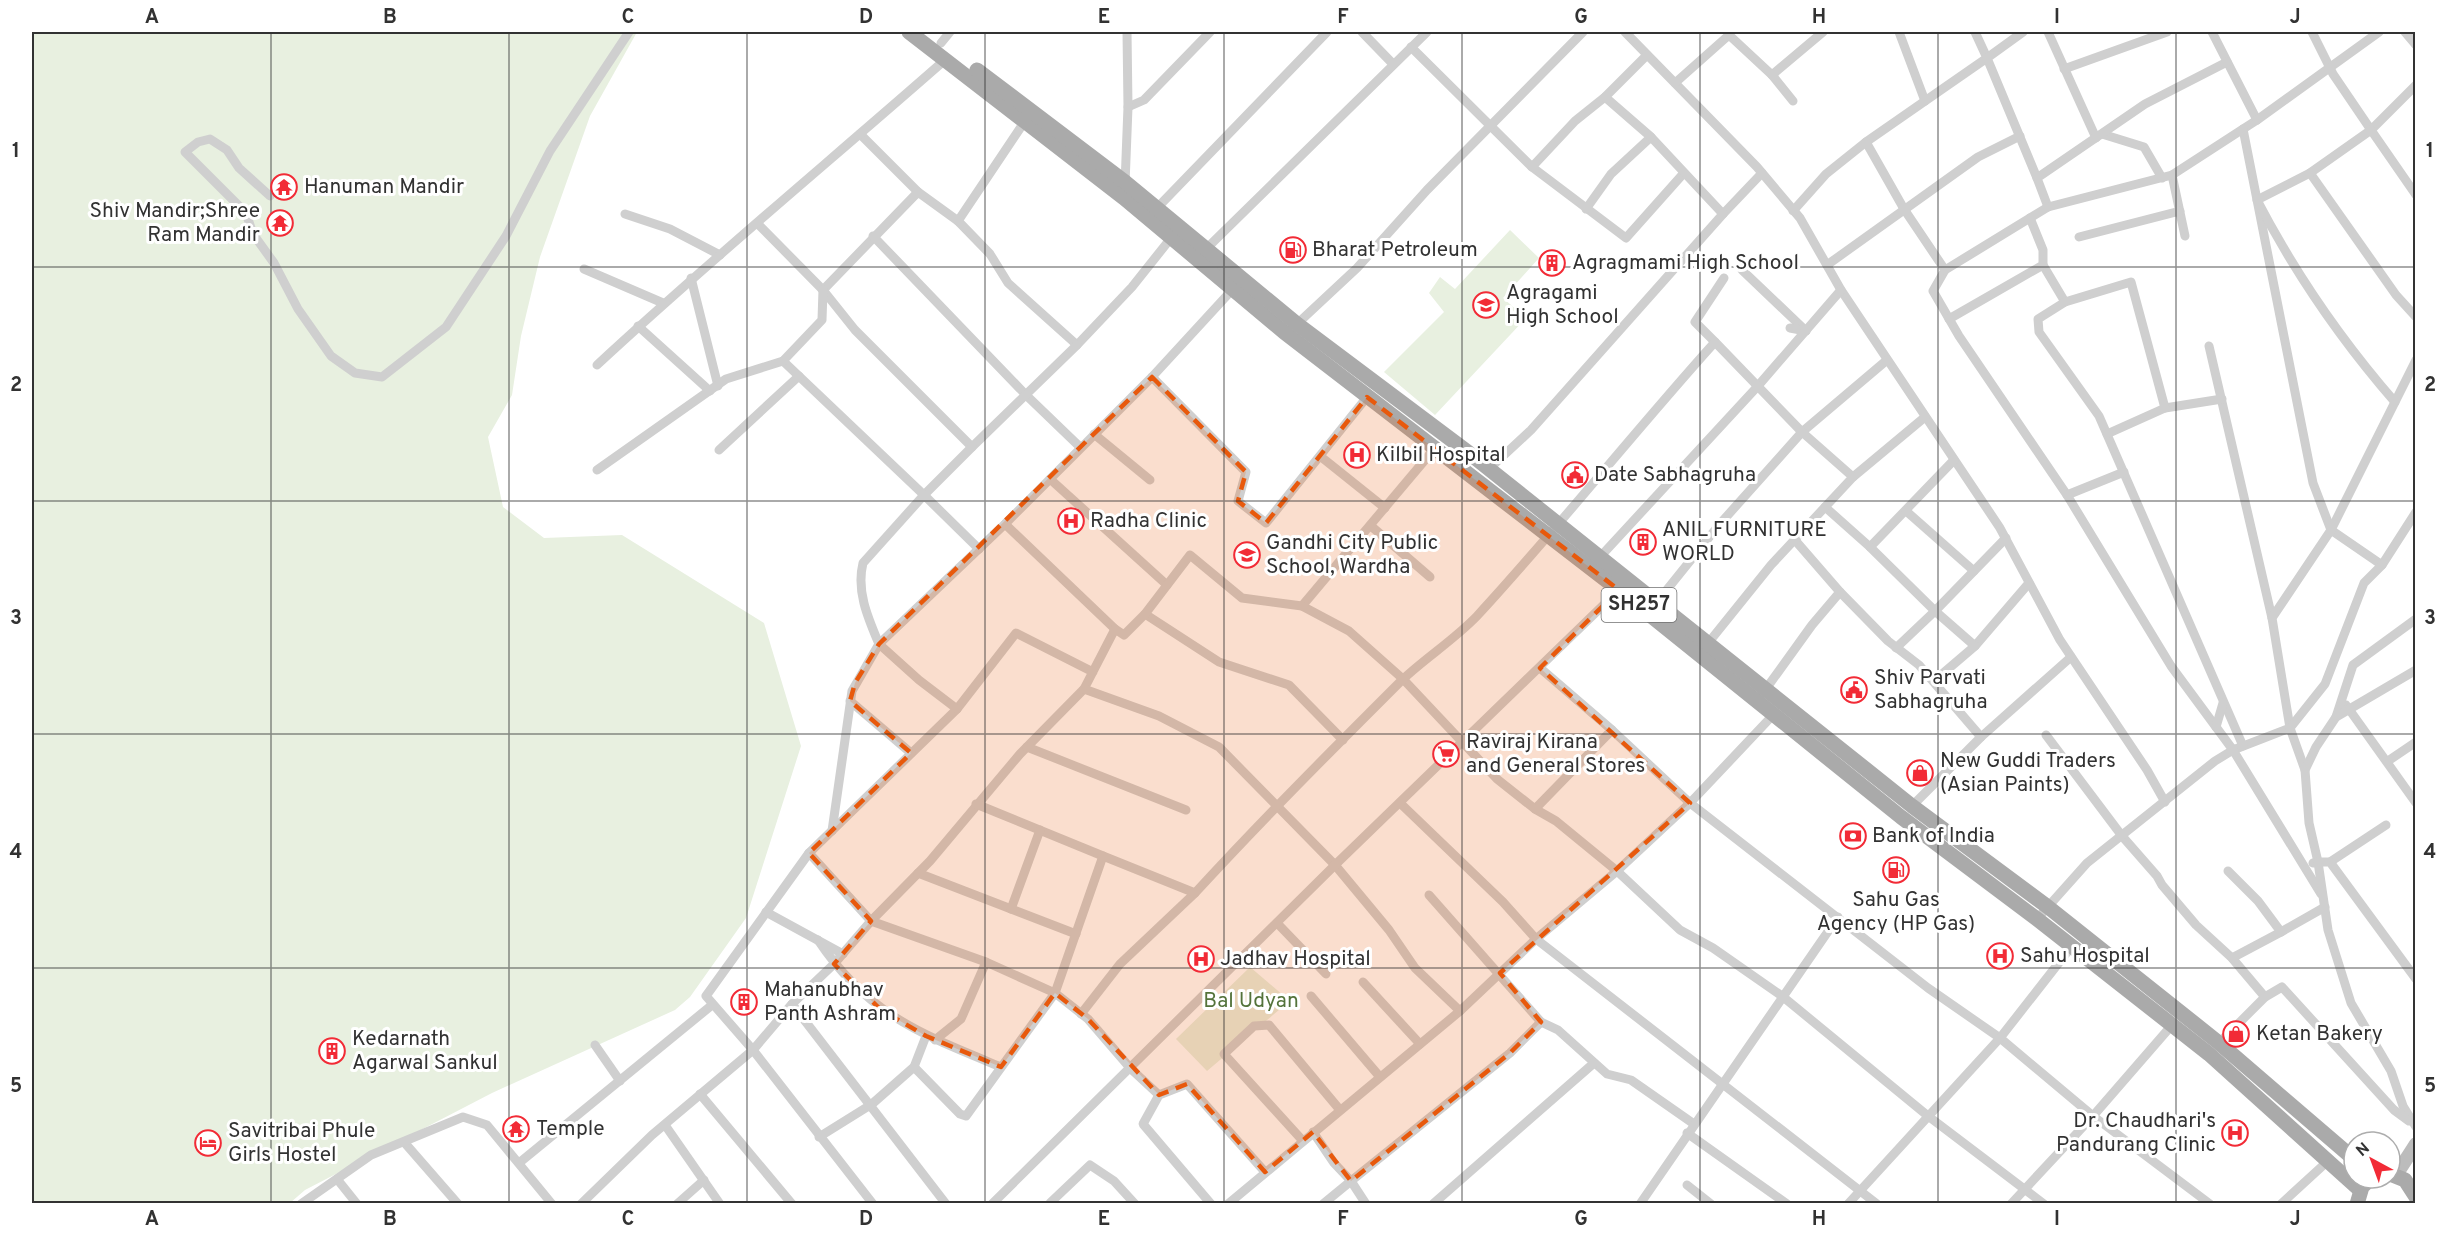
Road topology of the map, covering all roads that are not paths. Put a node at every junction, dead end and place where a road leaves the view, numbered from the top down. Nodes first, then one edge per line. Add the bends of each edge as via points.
1 (628, 32) edge
2 (909, 32) edge
3 (927, 32) edge
4 (1127, 32) edge
5 (1210, 32) edge
6 (1327, 32) edge
7 (1362, 32) edge
8 (1427, 32) edge
9 (1583, 32) edge
10 (1625, 32) edge
11 (1823, 32) edge
12 (1899, 32) edge
13 (1975, 32) edge
14 (2023, 32) edge
15 (2048, 32) edge
16 (2168, 32) edge
17 (2212, 32) edge
18 (2312, 32) edge
19 (2379, 32) edge
20 (2405, 32) edge
21 (1729, 33) edge
22 (946, 37) edge
23 (2415, 45) edge
24 (1411, 47) junction
25 (1647, 55) junction
26 (1987, 58) junction
27 (946, 59) junction
28 (2228, 62) junction
29 (1393, 64) junction
30 (2064, 69) junction
31 (2331, 69) junction
32 (1772, 75) junction
33 (1675, 83) junction
34 (2415, 85) edge
35 (1605, 97) junction
36 (1793, 101) dead end
37 (1925, 102) junction
38 (1128, 107) junction
39 (2258, 120) junction
40 (1025, 121) junction
41 (1489, 126) junction
42 (2243, 129) junction
43 (2371, 130) junction
44 (860, 134) junction
45 (2020, 136) junction
46 (2099, 136) junction
47 (1651, 137) junction
48 (1866, 142) junction
49 (1532, 167) junction
50 (1762, 173) junction
51 (2310, 173) junction
52 (1683, 174) junction
53 (2172, 175) junction
54 (2037, 178) junction
55 (2162, 178) junction
56 (1125, 182) junction
57 (918, 192) junction
58 (270, 195) dead end
59 (2415, 195) edge
60 (1124, 198) junction
61 (2257, 200) junction
62 (2048, 207) junction
63 (1157, 208) junction
64 (1586, 209) junction
65 (1904, 209) junction
66 (1793, 211) junction
67 (2180, 211) junction
68 (625, 214) dead end
69 (1723, 214) junction
70 (2030, 218) junction
71 (958, 222) junction
72 (758, 224) junction
73 (873, 236) junction
74 (2185, 236) dead end
75 (2079, 237) dead end
76 (1171, 238) junction
77 (2264, 242) junction
78 (1207, 248) junction
79 (720, 255) junction
80 (2286, 256) junction
81 (1827, 265) junction
82 (2043, 265) junction
83 (584, 268) dead end
84 (1742, 270) dead end
85 (1945, 270) junction
86 (691, 278) junction
87 (1724, 278) dead end
88 (823, 290) junction
89 (1232, 290) junction
90 (1841, 290) junction
91 (2066, 302) junction
92 (663, 303) junction
93 (2415, 318) edge
94 (1949, 319) junction
95 (1298, 324) junction
96 (638, 326) junction
97 (1790, 328) dead end
98 (1806, 331) junction
99 (1715, 342) junction
100 (1077, 345) junction
101 (2210, 346) dead end
102 (1887, 360) junction
103 (2415, 360) edge
104 (783, 361) junction
105 (597, 365) dead end
106 (799, 376) junction
107 (1152, 377) junction
108 (1757, 387) junction
109 (714, 388) junction
110 (1026, 395) junction
111 (1367, 397) junction
112 (2222, 399) junction
113 (2395, 402) junction
114 (2165, 408) junction
115 (1925, 417) junction
116 (1802, 432) junction
117 (1094, 434) junction
118 (2108, 434) junction
119 (972, 447) junction
120 (1080, 447) junction
121 (1435, 448) junction
122 (718, 450) dead end
123 (1320, 456) junction
124 (1954, 460) junction
125 (597, 470) dead end
126 (1489, 470) junction
127 (2124, 472) junction
128 (1853, 477) junction
129 (1050, 479) junction
130 (1150, 480) dead end
131 (924, 495) junction
132 (2067, 495) junction
133 (1825, 507) junction
134 (1385, 508) junction
135 (1906, 511) junction
136 (2415, 512) edge
137 (1005, 524) junction
138 (1559, 524) junction
139 (1371, 526) junction
140 (2331, 530) junction
141 (1549, 537) junction
142 (2006, 538) junction
143 (1794, 539) junction
144 (1870, 547) junction
145 (979, 549) junction
146 (1600, 557) junction
147 (2382, 565) junction
148 (1974, 571) junction
149 (1430, 578) dead end
150 (2029, 583) junction
151 (1167, 585) junction
152 (1619, 590) junction
153 (1840, 592) junction
154 (1657, 602) junction
155 (1302, 606) junction
156 (1935, 610) junction
157 (1145, 614) junction
158 (2272, 618) junction
159 (2415, 619) edge
160 (1115, 629) junction
161 (1709, 642) junction
162 (879, 644) junction
163 (1975, 646) junction
164 (1896, 648) junction
165 (2071, 657) junction
166 (1540, 668) junction
167 (2415, 670) edge
168 (1093, 672) junction
169 (1403, 680) junction
170 (1934, 681) junction
171 (1084, 690) junction
172 (1761, 695) junction
173 (2344, 696) junction
174 (850, 700) junction
175 (2223, 703) junction
176 (957, 709) junction
177 (2348, 710) junction
178 (1773, 714) junction
179 (2336, 717) junction
180 (2216, 727) junction
181 (2290, 728) junction
182 (1612, 730) junction
183 (2046, 735) dead end
184 (1981, 737) junction
185 (1343, 740) junction
186 (2415, 742) edge
187 (1462, 744) junction
188 (2243, 746) junction
189 (1027, 747) junction
190 (2233, 750) junction
191 (911, 753) junction
192 (2388, 761) junction
193 (2305, 770) junction
194 (2164, 802) junction
195 (1400, 803) junction
196 (1690, 803) junction
197 (2415, 803) edge
198 (976, 804) junction
199 (1275, 806) junction
200 (1912, 806) junction
201 (1535, 809) junction
202 (1186, 810) dead end
203 (2386, 825) dead end
204 (1040, 830) junction
205 (832, 831) junction
206 (2122, 836) junction
207 (809, 853) junction
208 (1103, 856) junction
209 (2318, 862) junction
210 (2331, 862) junction
211 (1335, 865) junction
212 (2304, 866) junction
213 (1617, 871) junction
214 (2228, 871) dead end
215 (918, 873) junction
216 (1195, 892) junction
217 (1429, 895) dead end
218 (2325, 903) junction
219 (1011, 909) junction
220 (766, 912) junction
221 (2042, 913) junction
222 (1838, 917) junction
223 (871, 921) junction
224 (1277, 923) junction
225 (2281, 932) junction
226 (1076, 934) junction
227 (818, 939) junction
228 (1536, 939) junction
229 (2072, 946) junction
230 (843, 954) junction
231 (2232, 958) junction
232 (986, 962) junction
233 (834, 964) junction
234 (2412, 966) edge
235 (1500, 973) junction
236 (1326, 974) dead end
237 (2415, 979) edge
238 (1363, 982) dead end
239 (1055, 993) junction
240 (1311, 996) dead end
241 (1782, 996) junction
242 (2265, 997) junction
243 (792, 1004) junction
244 (712, 1005) junction
245 (1460, 1011) junction
246 (1081, 1014) junction
247 (1542, 1022) junction
248 (2172, 1025) junction
249 (930, 1038) junction
250 (2000, 1038) junction
251 (2219, 1043) junction
252 (1420, 1044) junction
253 (595, 1045) dead end
254 (753, 1050) junction
255 (1594, 1063) junction
256 (914, 1067) junction
257 (1001, 1067) junction
258 (1131, 1069) junction
259 (1380, 1077) junction
260 (620, 1081) junction
261 (1722, 1083) junction
262 (700, 1094) junction
263 (1159, 1095) junction
264 (872, 1104) junction
265 (1340, 1110) junction
266 (1928, 1116) junction
267 (2093, 1116) junction
268 (1694, 1124) junction
269 (665, 1125) junction
270 (2415, 1125) edge
271 (1313, 1132) junction
272 (1687, 1133) junction
273 (819, 1137) junction
274 (1303, 1141) junction
275 (404, 1142) junction
276 (2415, 1144) edge
277 (2342, 1149) edge
278 (2329, 1160) junction
279 (519, 1163) junction
280 (1264, 1172) junction
281 (337, 1179) junction
282 (704, 1180) junction
283 (1351, 1181) junction
284 (2405, 1181) edge
285 (1688, 1185) dead end
286 (2025, 1189) junction
287 (1860, 1190) junction
288 (2359, 1197) edge
289 (302, 1203) edge
290 (357, 1203) edge
291 (458, 1203) edge
292 (552, 1203) edge
293 (581, 1203) edge
294 (677, 1203) edge
295 (720, 1203) edge
296 (792, 1203) edge
297 (873, 1203) edge
298 (946, 1203) edge
299 (992, 1203) edge
300 (1050, 1203) edge
301 (1135, 1203) edge
302 (1211, 1203) edge
303 (1228, 1203) edge
304 (1323, 1203) edge
305 (1366, 1203) edge
306 (1433, 1203) edge
307 (1640, 1203) edge
308 (1711, 1203) edge
309 (1786, 1203) edge
310 (1848, 1203) edge
311 (1877, 1203) edge
312 (2011, 1203) edge
313 (2044, 1203) edge
314 (2210, 1203) edge
315 (2281, 1203) edge

1 - 58 street via 550,151 506,236 446,327 382,377 355,373 331,356 253,234 246,213 185,152 210,139 227,150 239,168
2 - 27 main road, SH257
3 - 22 main road, SH257
4 - 38 street
5 - 38 street via 1144,100
6 - 63 street
7 - 29 street
8 - 24 street
9 - 41 street
10 - 25 street
11 - 32 street
12 - 37 street
13 - 26 street
14 - 26 street
15 - 30 street
16 - 30 street
17 - 28 street
18 - 31 street
19 - 31 street
20 - 23 street
21 - 32 street
21 - 33 street
22 - 56 main road, SH257
24 - 29 street
24 - 41 street
25 - 33 street
25 - 35 street
26 - 37 street
26 - 45 street
27 - 40 main road, SH257
27 - 44 street
28 - 39 street
28 - 46 street via 2145,104
29 - 78 street
30 - 46 street
31 - 39 street
31 - 43 street
32 - 36 street
33 - 50 street
34 - 43 street
35 - 47 street
35 - 49 street via 1575,121
37 - 48 street
38 - 56 street
39 - 42 street
40 - 60 main road, SH257
40 - 71 street
41 - 49 street
41 - 95 street via 1357,268
42 - 53 street
42 - 61 street
43 - 51 street
43 - 59 street
44 - 57 street
44 - 72 street
45 - 54 street
45 - 65 street via 1978,157
46 - 54 street
46 - 55 street via 2144,147
47 - 52 street
47 - 64 street via 1611,174
48 - 65 street
48 - 66 street via 1826,174
49 - 64 street
50 - 66 street
50 - 69 street
51 - 61 street
51 - 93 street
52 - 64 street via 1626,238
52 - 69 street
53 - 55 street
53 - 67 street
54 - 62 street
55 - 62 street
56 - 60 street
56 - 63 main road, SH257
57 - 71 street
57 - 73 street
60 - 76 main road, SH257
61 - 77 street
61 - 80 street
62 - 70 street
63 - 78 main road, SH257
65 - 81 street
65 - 85 street
66 - 81 street
67 - 74 street
67 - 75 street
68 - 79 street via 670,229
69 - 126 street via 1531,430
70 - 82 street via 2043,250
70 - 85 street
71 - 100 street via 990,254 1008,283
72 - 79 street
72 - 88 street
73 - 88 street
73 - 110 street
76 - 89 main road, SH257
76 - 100 street via 1132,287
77 - 80 street
77 - 140 street via 2313,483
78 - 95 main road, SH257
79 - 86 street
80 - 113 street via 2358,359
81 - 90 street
82 - 91 street
82 - 94 street
83 - 92 street
84 - 98 street
85 - 94 street via 1933,291
86 - 92 street
86 - 109 street
87 - 99 street via 1695,322
88 - 104 street via 822,320
88 - 119 street via 855,330
89 - 107 street
89 - 111 main road, SH257
90 - 98 street
90 - 102 street
91 - 114 street via 2131,282
91 - 118 street via 2038,319 2039,332
92 - 96 street
94 - 132 street
95 - 126 main road, SH257
96 - 105 street
96 - 109 street
97 - 98 street
98 - 108 street
99 - 108 street
99 - 138 street
100 - 110 street
101 - 112 street
102 - 115 street
102 - 116 street
103 - 113 street
104 - 106 street
104 - 109 street via 726,379
106 - 122 street
106 - 131 street
107 - 117 street
107 - 123 street via 1246,472 1238,501 1266,523
108 - 116 street
108 - 146 street
109 - 125 street
110 - 119 street
110 - 120 street
111 - 121 main road, SH257
111 - 123 street
112 - 114 street
112 - 158 street
113 - 140 street
114 - 118 street
115 - 124 street
115 - 128 street
116 - 128 street
116 - 154 street
117 - 120 street
117 - 130 street
118 - 127 street
119 - 131 street
120 - 129 street
121 - 134 street
121 - 141 main road, SH257
123 - 134 street
124 - 135 street
124 - 142 street
126 - 138 main road, SH257
127 - 132 street
127 - 175 street
128 - 133 street
129 - 137 street
129 - 151 street
131 - 145 street
131 - 162 street via 863,563 863,603
132 - 180 street via 2171,666
133 - 143 street
133 - 144 street
134 - 139 street
135 - 144 street
135 - 148 street
136 - 147 street
137 - 145 street
137 - 160 street
138 - 141 street
138 - 146 main road, SH257
139 - 149 street
139 - 155 street
140 - 147 street
140 - 158 street
141 - 152 main road, SH257
141 - 169 street via 1475,618
142 - 148 street
142 - 150 street
143 - 153 street
143 - 161 street
144 - 156 street
145 - 162 street
146 - 154 main road, SH257
147 - 181 street via 2364,583 2325,684
148 - 156 street
150 - 163 street
150 - 165 street
151 - 155 street via 1190,555 1242,598
151 - 157 street
152 - 166 street
152 - 172 main road, SH257
153 - 164 street
153 - 172 street
154 - 161 main road, SH257
155 - 169 street via 1349,631
156 - 163 street
156 - 164 street
157 - 160 street via 1124,635
157 - 185 street via 1219,662 1289,685
158 - 181 street
159 - 173 street via 2353,665
160 - 168 street
161 - 172 main road, SH257
162 - 174 street via 855,683
162 - 176 street via 918,681
163 - 170 street
164 - 170 street
165 - 184 street
165 - 194 street
166 - 182 street
166 - 187 street
167 - 177 street
168 - 171 street
168 - 176 street via 1016,633
169 - 185 street
169 - 187 street
170 - 184 street
171 - 189 street
171 - 199 street via 1159,716 1219,747
172 - 178 main road, SH257
172 - 200 main road, SH257
173 - 177 street
173 - 179 street
174 - 191 street
174 - 205 street
175 - 180 street
175 - 188 street
176 - 191 street
177 - 179 street
177 - 192 street
178 - 196 street
178 - 221 main road, SH257 via 1901,817
179 - 193 street
180 - 190 street
181 - 188 street
181 - 193 street
182 - 196 street
182 - 201 street
183 - 206 street
184 - 200 street
185 - 199 street
186 - 192 street
187 - 195 street
187 - 201 street
188 - 190 street
189 - 198 street
189 - 202 street
190 - 194 street
190 - 212 street
191 - 205 street
192 - 197 street
193 - 209 street via 2309,823
194 - 206 street
195 - 211 street
195 - 228 street
196 - 213 street
196 - 222 street
198 - 204 street
198 - 215 street
199 - 211 street
199 - 216 street
200 - 221 main road, SH257
201 - 213 street via 1556,821
203 - 210 street
204 - 208 street
204 - 219 street
205 - 207 street
206 - 221 street via 2087,863
206 - 231 street via 2196,925
207 - 220 street
207 - 223 street
208 - 216 street
208 - 226 street
209 - 210 street
209 - 212 street
209 - 218 street
210 - 234 street
211 - 224 street
211 - 245 street via 1415,968
212 - 218 street
213 - 228 street
213 - 241 street via 1680,930
214 - 225 street
215 - 219 street
215 - 223 street
216 - 246 street via 1120,964
217 - 235 street
218 - 225 street
218 - 270 street via 2328,930 2351,1003 2391,1071 2403,1106
219 - 226 street
220 - 227 street
220 - 244 street via 706,992
221 - 229 main road, SH257
221 - 251 main road, SH257
222 - 241 street
222 - 250 street
223 - 230 street
223 - 232 street
224 - 236 street
224 - 258 street
225 - 231 street
226 - 239 street
227 - 230 street
227 - 233 street
228 - 235 street
228 - 261 street
229 - 248 main road, SH257
229 - 250 street
230 - 233 street
231 - 242 street
232 - 239 street
232 - 249 street via 964,1014
233 - 243 street
233 - 249 street via 880,1010
234 - 237 street
235 - 245 street
235 - 247 street
238 - 252 street
239 - 246 street
239 - 257 street
240 - 259 street
241 - 261 street
241 - 266 street
242 - 251 street
242 - 270 street via 2282,987 2394,1110
243 - 254 street
243 - 264 street
244 - 254 street
244 - 260 street
245 - 252 street
246 - 258 street
247 - 255 street via 1558,1030
247 - 283 street via 1510,1053
248 - 267 street
248 - 278 main road, SH257
249 - 256 street
249 - 257 street
250 - 266 street
250 - 267 street
251 - 277 main road, SH257
252 - 259 street
253 - 260 street
254 - 262 street
254 - 273 street
255 - 268 street via 1606,1074 1631,1080
255 - 306 street
256 - 257 street via 963,1116 968,1115
256 - 264 street
258 - 263 street
258 - 299 street
259 - 265 street
260 - 279 street
261 - 268 street
261 - 287 street
262 - 269 street
262 - 296 street
263 - 280 street via 1187,1084
263 - 302 street via 1143,1124
264 - 273 street
264 - 298 street
265 - 271 street
265 - 274 street via 1269,1025 1254,1026 1224,1054
266 - 286 street
266 - 287 street
267 - 286 street
267 - 314 street
268 - 272 street
269 - 282 street
269 - 293 street
271 - 274 street
271 - 283 street
272 - 307 street
272 - 309 street
273 - 297 street
274 - 280 street
275 - 279 street via 463,1117 487,1125
275 - 281 street via 371,1155
275 - 291 street
276 - 284 street
278 - 288 main road, SH257
278 - 315 street
279 - 292 street
280 - 303 street
281 - 289 street
281 - 290 street
282 - 294 street
282 - 295 street
283 - 304 street
283 - 305 street
285 - 308 street
286 - 312 street
286 - 313 street
287 - 310 street
287 - 311 street
300 - 301 street via 1090,1165 1114,1181

